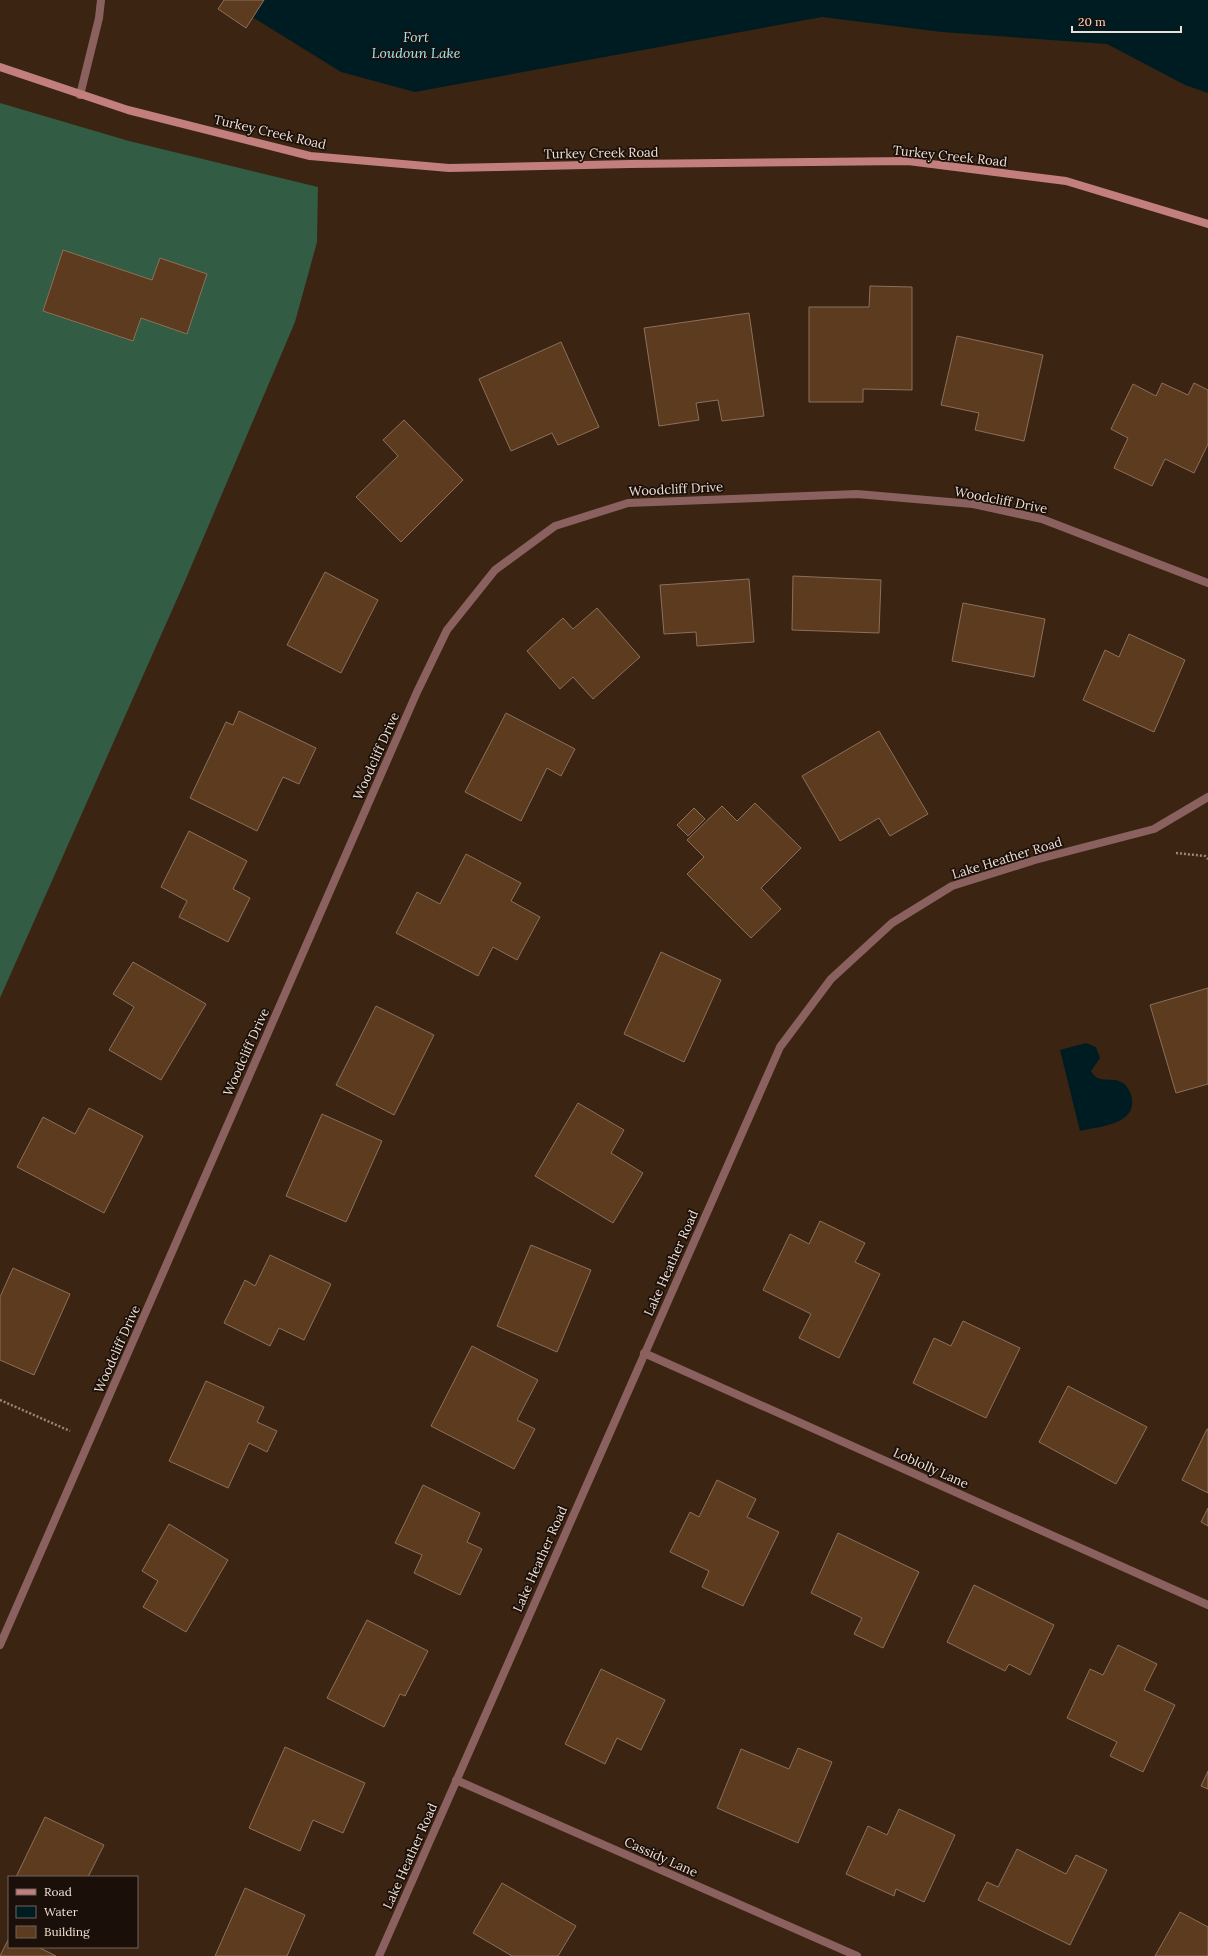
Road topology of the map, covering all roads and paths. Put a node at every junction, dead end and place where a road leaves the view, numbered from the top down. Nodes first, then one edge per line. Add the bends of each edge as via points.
1 (101, 0) edge
2 (0, 67) edge
3 (80, 95) junction
4 (1208, 224) edge
5 (1208, 583) edge
6 (1208, 797) edge
7 (1176, 853) dead end
8 (1208, 859) edge
9 (644, 1353) junction
10 (0, 1400) edge
11 (90, 1440) junction
12 (1208, 1605) edge
13 (0, 1645) edge
14 (456, 1780) junction
15 (379, 1956) edge
16 (857, 1956) edge

1 - 3 street
2 - 3 street, Turkey Creek Road
3 - 4 street, Turkey Creek Road via 128,110 310,156 449,168 908,162 1066,182
5 - 11 street, Woodcliff Drive via 1042,519 974,504 857,494 628,503 555,526 495,570 447,630 417,692
6 - 9 street, Lake Heather Road via 1154,828 1035,860 952,886 892,923 830,979 780,1047
7 - 8 path via 1205,856
9 - 12 street, Loblolly Lane
9 - 14 street, Lake Heather Road
10 - 11 path
11 - 13 street, Woodcliff Drive
14 - 15 street, Lake Heather Road
14 - 16 street, Cassidy Lane

